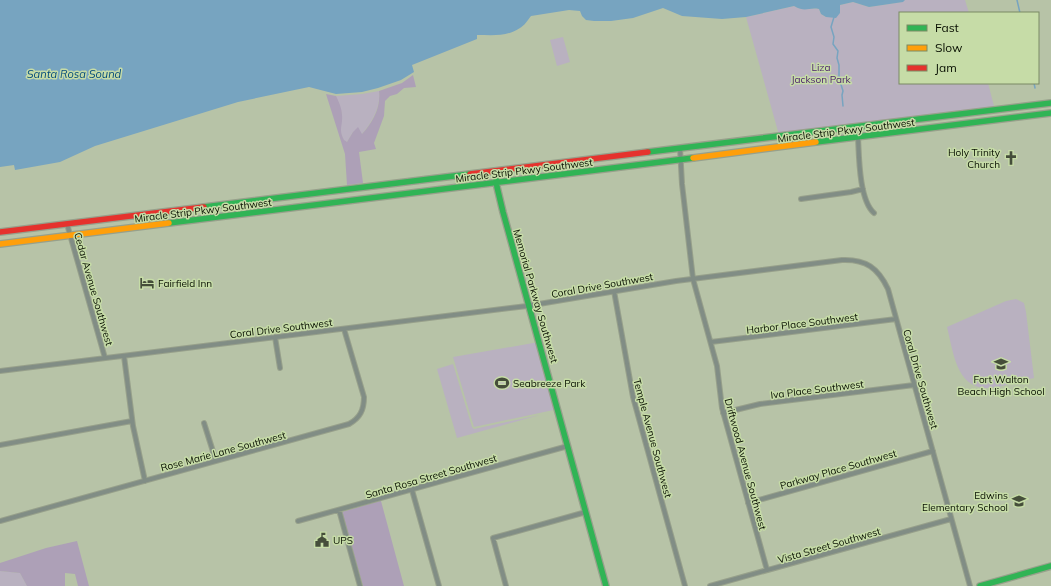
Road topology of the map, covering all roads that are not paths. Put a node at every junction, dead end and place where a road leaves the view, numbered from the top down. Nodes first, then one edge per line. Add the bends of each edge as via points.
1 (1051, 102) edge
2 (1051, 113) edge
3 (858, 137) junction
4 (680, 148) junction
5 (680, 159) junction
6 (495, 171) junction
7 (497, 182) junction
8 (863, 189) junction
9 (801, 199) dead end
10 (874, 213) dead end
11 (67, 224) junction
12 (0, 232) edge
13 (70, 235) junction
14 (0, 244) edge
15 (693, 279) junction
16 (614, 292) junction
17 (529, 305) junction
18 (896, 319) junction
19 (344, 329) junction
20 (275, 337) junction
21 (711, 342) junction
22 (124, 356) junction
23 (105, 358) junction
24 (280, 368) dead end
25 (0, 371) edge
26 (914, 385) junction
27 (723, 413) junction
28 (132, 421) junction
29 (204, 423) dead end
30 (0, 445) edge
31 (568, 446) junction
32 (933, 451) junction
33 (216, 461) junction
34 (145, 481) junction
35 (412, 490) junction
36 (748, 503) junction
37 (339, 510) junction
38 (586, 512) junction
39 (951, 519) junction
40 (0, 521) edge
41 (298, 521) dead end
42 (1051, 566) edge
43 (767, 570) junction
44 (360, 586) edge
45 (439, 586) edge
46 (506, 586) edge
47 (606, 586) edge
48 (685, 586) edge
49 (710, 586) edge
50 (970, 586) edge
51 (980, 586) edge

1 - 4 main road, Miracle Strip Pkwy Southwest
2 - 3 main road, Miracle Strip Pkwy Southwest
3 - 5 main road, Miracle Strip Pkwy Southwest
3 - 8 street via 860,179
4 - 5 street, Driftwood Avenue Southwest
4 - 6 main road, Miracle Strip Pkwy Southwest
5 - 7 main road, Miracle Strip Pkwy Southwest
5 - 15 street, Driftwood Avenue Southwest
6 - 7 main road, Memorial Parkway Southwest
6 - 11 main road, Miracle Strip Pkwy Southwest
7 - 13 main road, Miracle Strip Pkwy Southwest
7 - 17 main road, Memorial Parkway Southwest
8 - 9 street
8 - 10 street via 869,209
11 - 12 main road, Miracle Strip Pkwy Southwest
11 - 13 street, Cedar Avenue Southwest
13 - 14 main road, Miracle Strip Pkwy Southwest
13 - 23 street, Cedar Avenue Southwest
15 - 16 street, Coral Drive Southwest
15 - 18 street, Coral Drive Southwest via 842,260 858,261 873,268 884,281
15 - 21 street, Driftwood Avenue Southwest
16 - 17 street, Coral Drive Southwest
16 - 48 street, Temple Avenue Southwest via 633,397
17 - 19 street, Coral Drive Southwest
17 - 31 main road, Memorial Parkway Southwest
18 - 21 street, Harbor Place Southwest
18 - 26 street, Coral Drive Southwest
19 - 20 street, Coral Drive Southwest
19 - 33 street, Rose Marie Lane Southwest via 364,397 363,408 355,421
20 - 22 street, Coral Drive Southwest
20 - 24 street
21 - 27 street, Driftwood Avenue Southwest
22 - 23 street, Coral Drive Southwest
22 - 28 street, Cedar Avenue Southwest
23 - 25 street, Coral Drive Southwest
26 - 27 street, Iva Place Southwest via 760,404
26 - 32 street, Coral Drive Southwest
27 - 36 street, Driftwood Avenue Southwest
28 - 30 street
28 - 34 street, Cedar Avenue Southwest
29 - 33 street
31 - 35 street, Santa Rosa Street Southwest
31 - 38 main road, Memorial Parkway Southwest
32 - 36 street, Parkway Place Southwest
32 - 39 street, Coral Drive Southwest
33 - 34 street, Rose Marie Lane Southwest
34 - 40 street, Rose Marie Lane Southwest
35 - 37 street, Santa Rosa Street Southwest
35 - 45 street
36 - 43 street, Driftwood Avenue Southwest
37 - 41 street, Santa Rosa Street Southwest
37 - 44 street
38 - 46 street via 493,538
38 - 47 main road, Memorial Parkway Southwest
39 - 43 street, Vista Street Southwest
39 - 50 street, Coral Drive Southwest
42 - 51 main road
43 - 49 street, Vista Street Southwest

